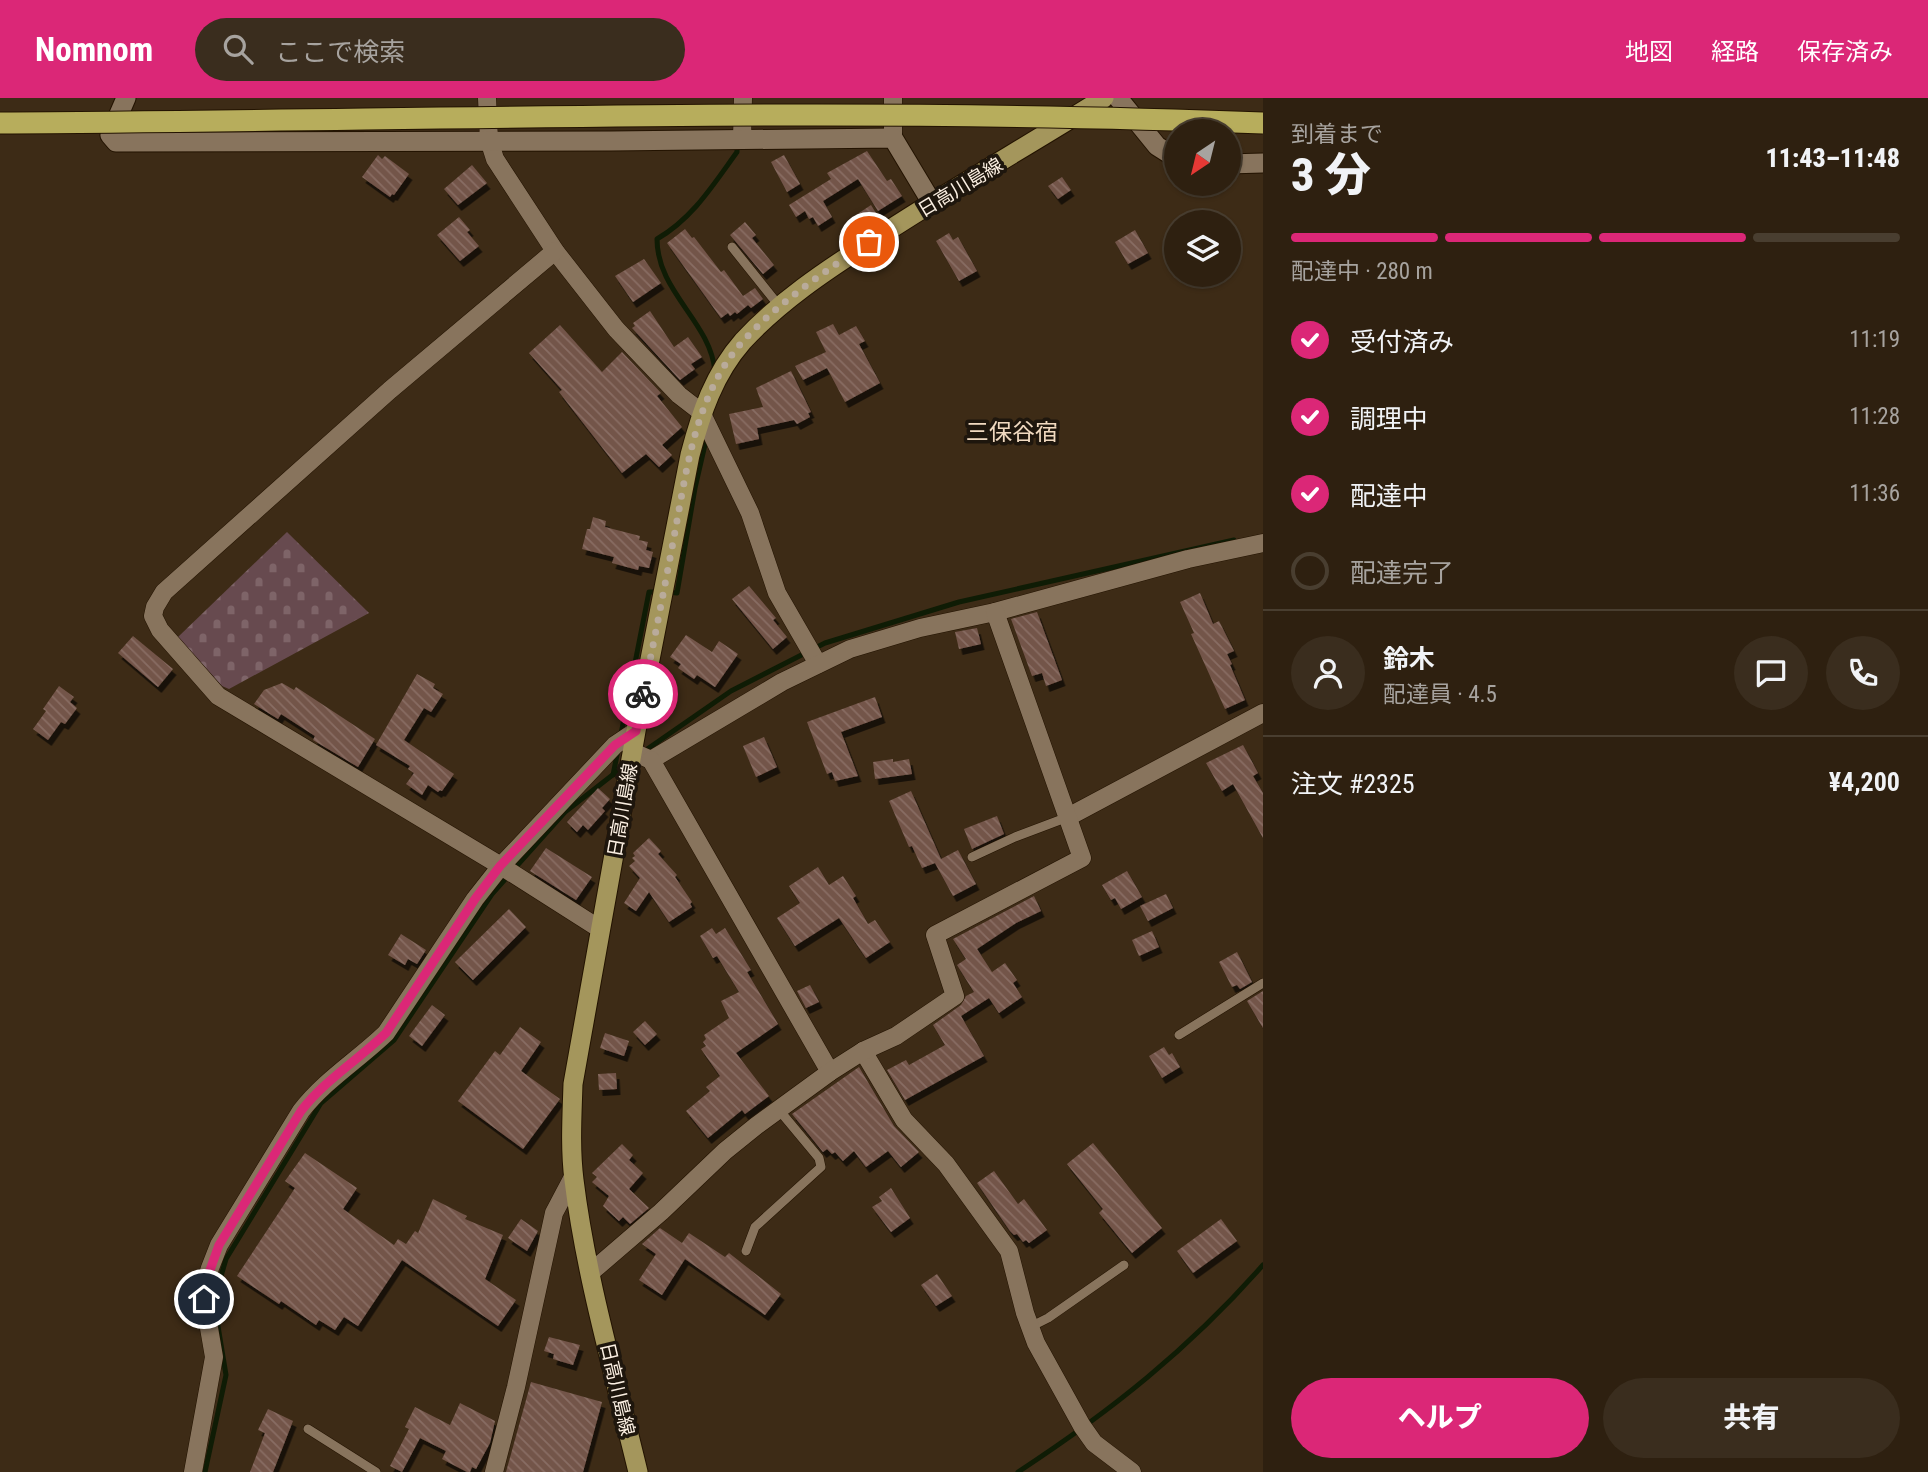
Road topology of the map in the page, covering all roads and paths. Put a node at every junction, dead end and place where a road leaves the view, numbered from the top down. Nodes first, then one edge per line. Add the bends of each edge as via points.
1 (126, 98) edge
2 (487, 98) edge
3 (743, 98) edge
4 (893, 98) edge
5 (1104, 98) edge
6 (1118, 98) edge
7 (0, 123) edge
8 (1263, 123) edge
9 (893, 138) junction
10 (742, 139) junction
11 (489, 140) junction
12 (1164, 149) edge
13 (1263, 163) edge
14 (1241, 164) edge
15 (932, 203) junction
16 (732, 247) dead end
17 (555, 251) junction
18 (780, 307) junction
19 (701, 412) junction
20 (1263, 543) edge
21 (995, 612) junction
22 (818, 664) junction
23 (1263, 713) edge
24 (636, 731) junction
25 (633, 752) junction
26 (651, 760) junction
27 (1068, 817) junction
28 (972, 857) dead end
29 (500, 866) junction
30 (600, 929) junction
31 (1263, 983) edge
32 (1179, 1035) dead end
33 (863, 1051) junction
34 (830, 1072) junction
35 (779, 1110) junction
36 (573, 1177) junction
37 (746, 1251) dead end
38 (1124, 1265) dead end
39 (590, 1273) junction
40 (1030, 1327) junction
41 (308, 1429) dead end
42 (193, 1472) edge
43 (376, 1472) edge
44 (494, 1472) edge
45 (638, 1472) edge
46 (1132, 1472) edge

1 - 11 street via 110,135 116,142
2 - 11 street
3 - 10 street
4 - 9 street
5 - 15 main road, 日高川島線
6 - 12 street
7 - 8 highway, bridge via 849,115 1096,116
9 - 10 street
9 - 15 street
10 - 11 street
11 - 17 street via 495,159
13 - 14 street
15 - 18 main road, 日高川島線
16 - 18 lane
17 - 19 street via 616,329
17 - 29 street via 390,390 164,592 153,616 218,696
18 - 19 main road, 日高川島線 via 743,341
19 - 22 street via 750,513 777,593
19 - 24 main road, 日高川島線
20 - 21 street
21 - 22 street via 920,628 849,649
21 - 27 street
22 - 26 street
23 - 27 street
24 - 25 main road, 日高川島線
24 - 29 street via 615,745
25 - 26 street
25 - 30 main road, 日高川島線
26 - 34 street
27 - 28 lane
27 - 33 street via 1082,858 935,935 955,996 895,1036
29 - 30 street
29 - 42 street via 386,1033 316,1092 301,1111 219,1245 205,1284 214,1357
30 - 36 main road, 日高川島線 via 573,1084
31 - 32 lane
33 - 34 street
33 - 40 street via 904,1120 946,1164 1009,1251
34 - 35 street
35 - 37 lane via 819,1158 821,1167 755,1227
35 - 39 street via 725,1151
36 - 39 main road, 日高川島線
36 - 44 street via 554,1213
38 - 40 lane
39 - 45 main road, 日高川島線
40 - 46 street via 1082,1426 1094,1443
41 - 43 lane

